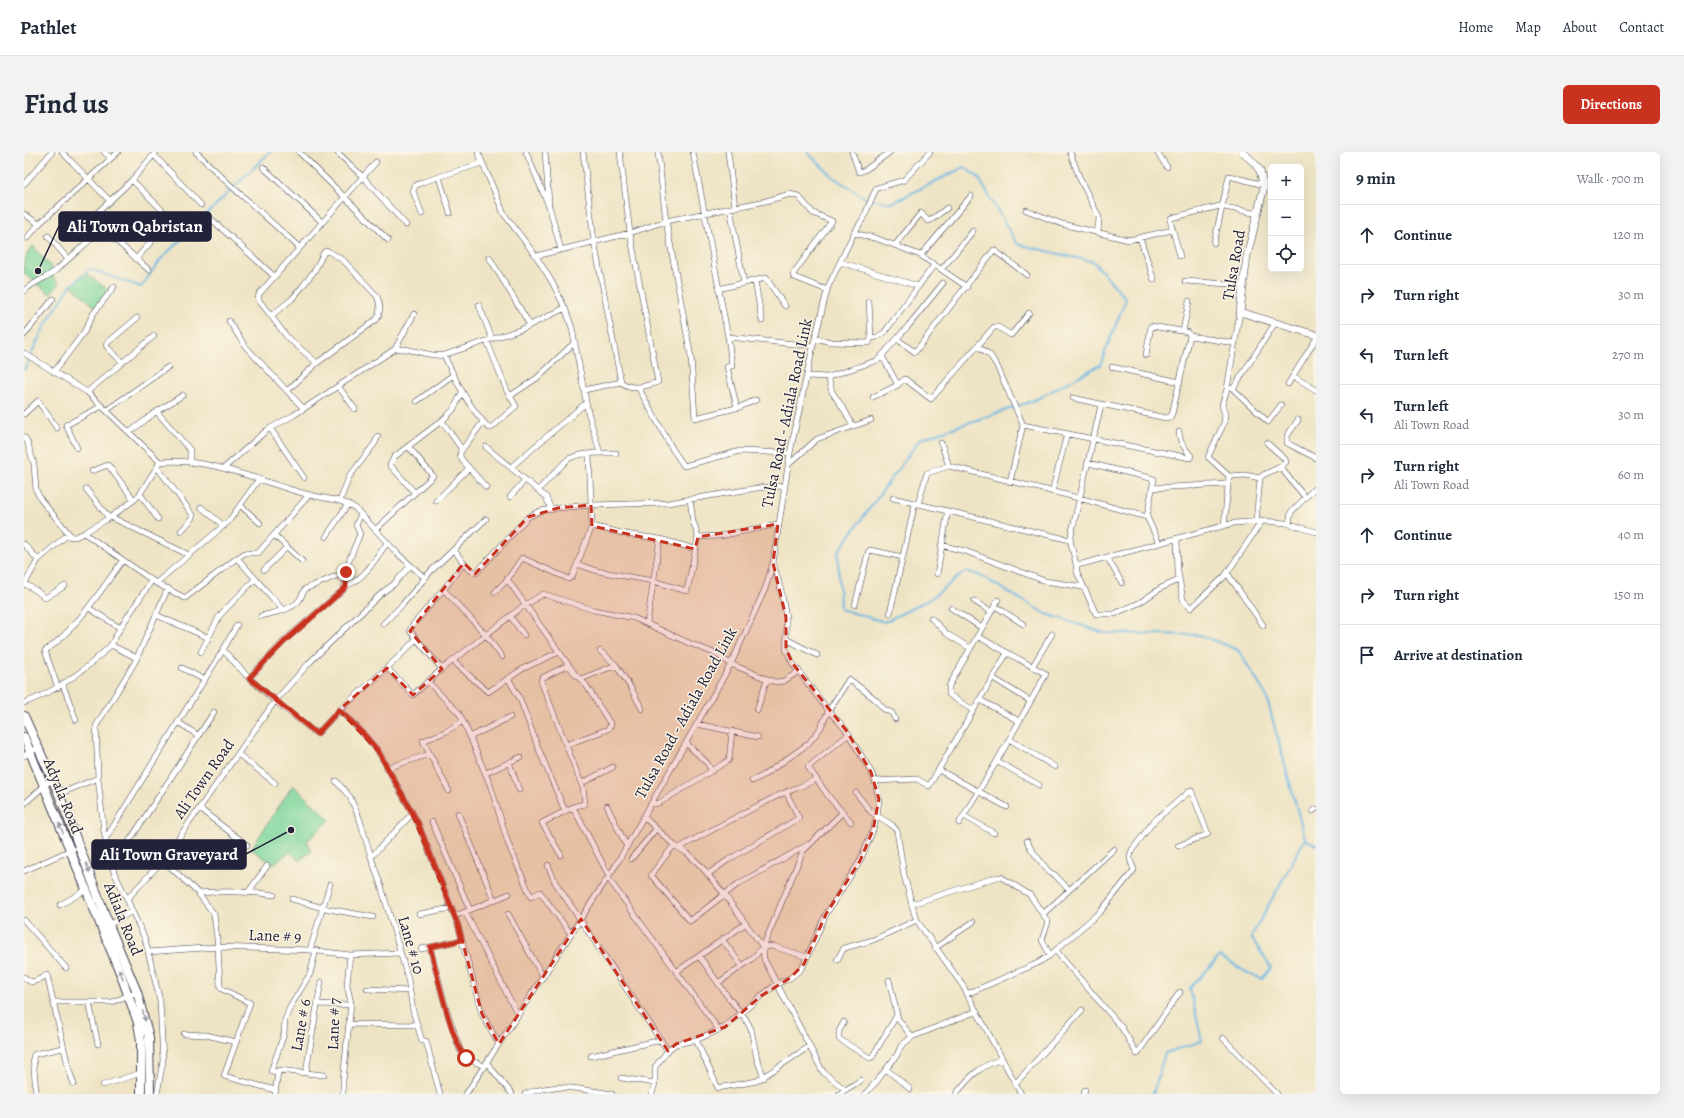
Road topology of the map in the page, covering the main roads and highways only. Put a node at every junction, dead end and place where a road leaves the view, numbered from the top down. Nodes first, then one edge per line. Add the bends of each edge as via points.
1 (1243, 152) edge
2 (1316, 334) edge
3 (24, 716) edge
4 (24, 737) edge
5 (31, 752) edge
6 (140, 1094) edge
7 (150, 1094) edge

1 - 2 main road, Tulsa Road via 1260,171 1264,185 1248,256 1240,312
3 - 5 main road, Adiala Road
4 - 5 main road, Adyala Road
6 -> 5 main road, Adyala Road via 141,1041 129,996
5 -> 7 main road, Adiala Road via 52,779 59,794 137,992 149,1037

